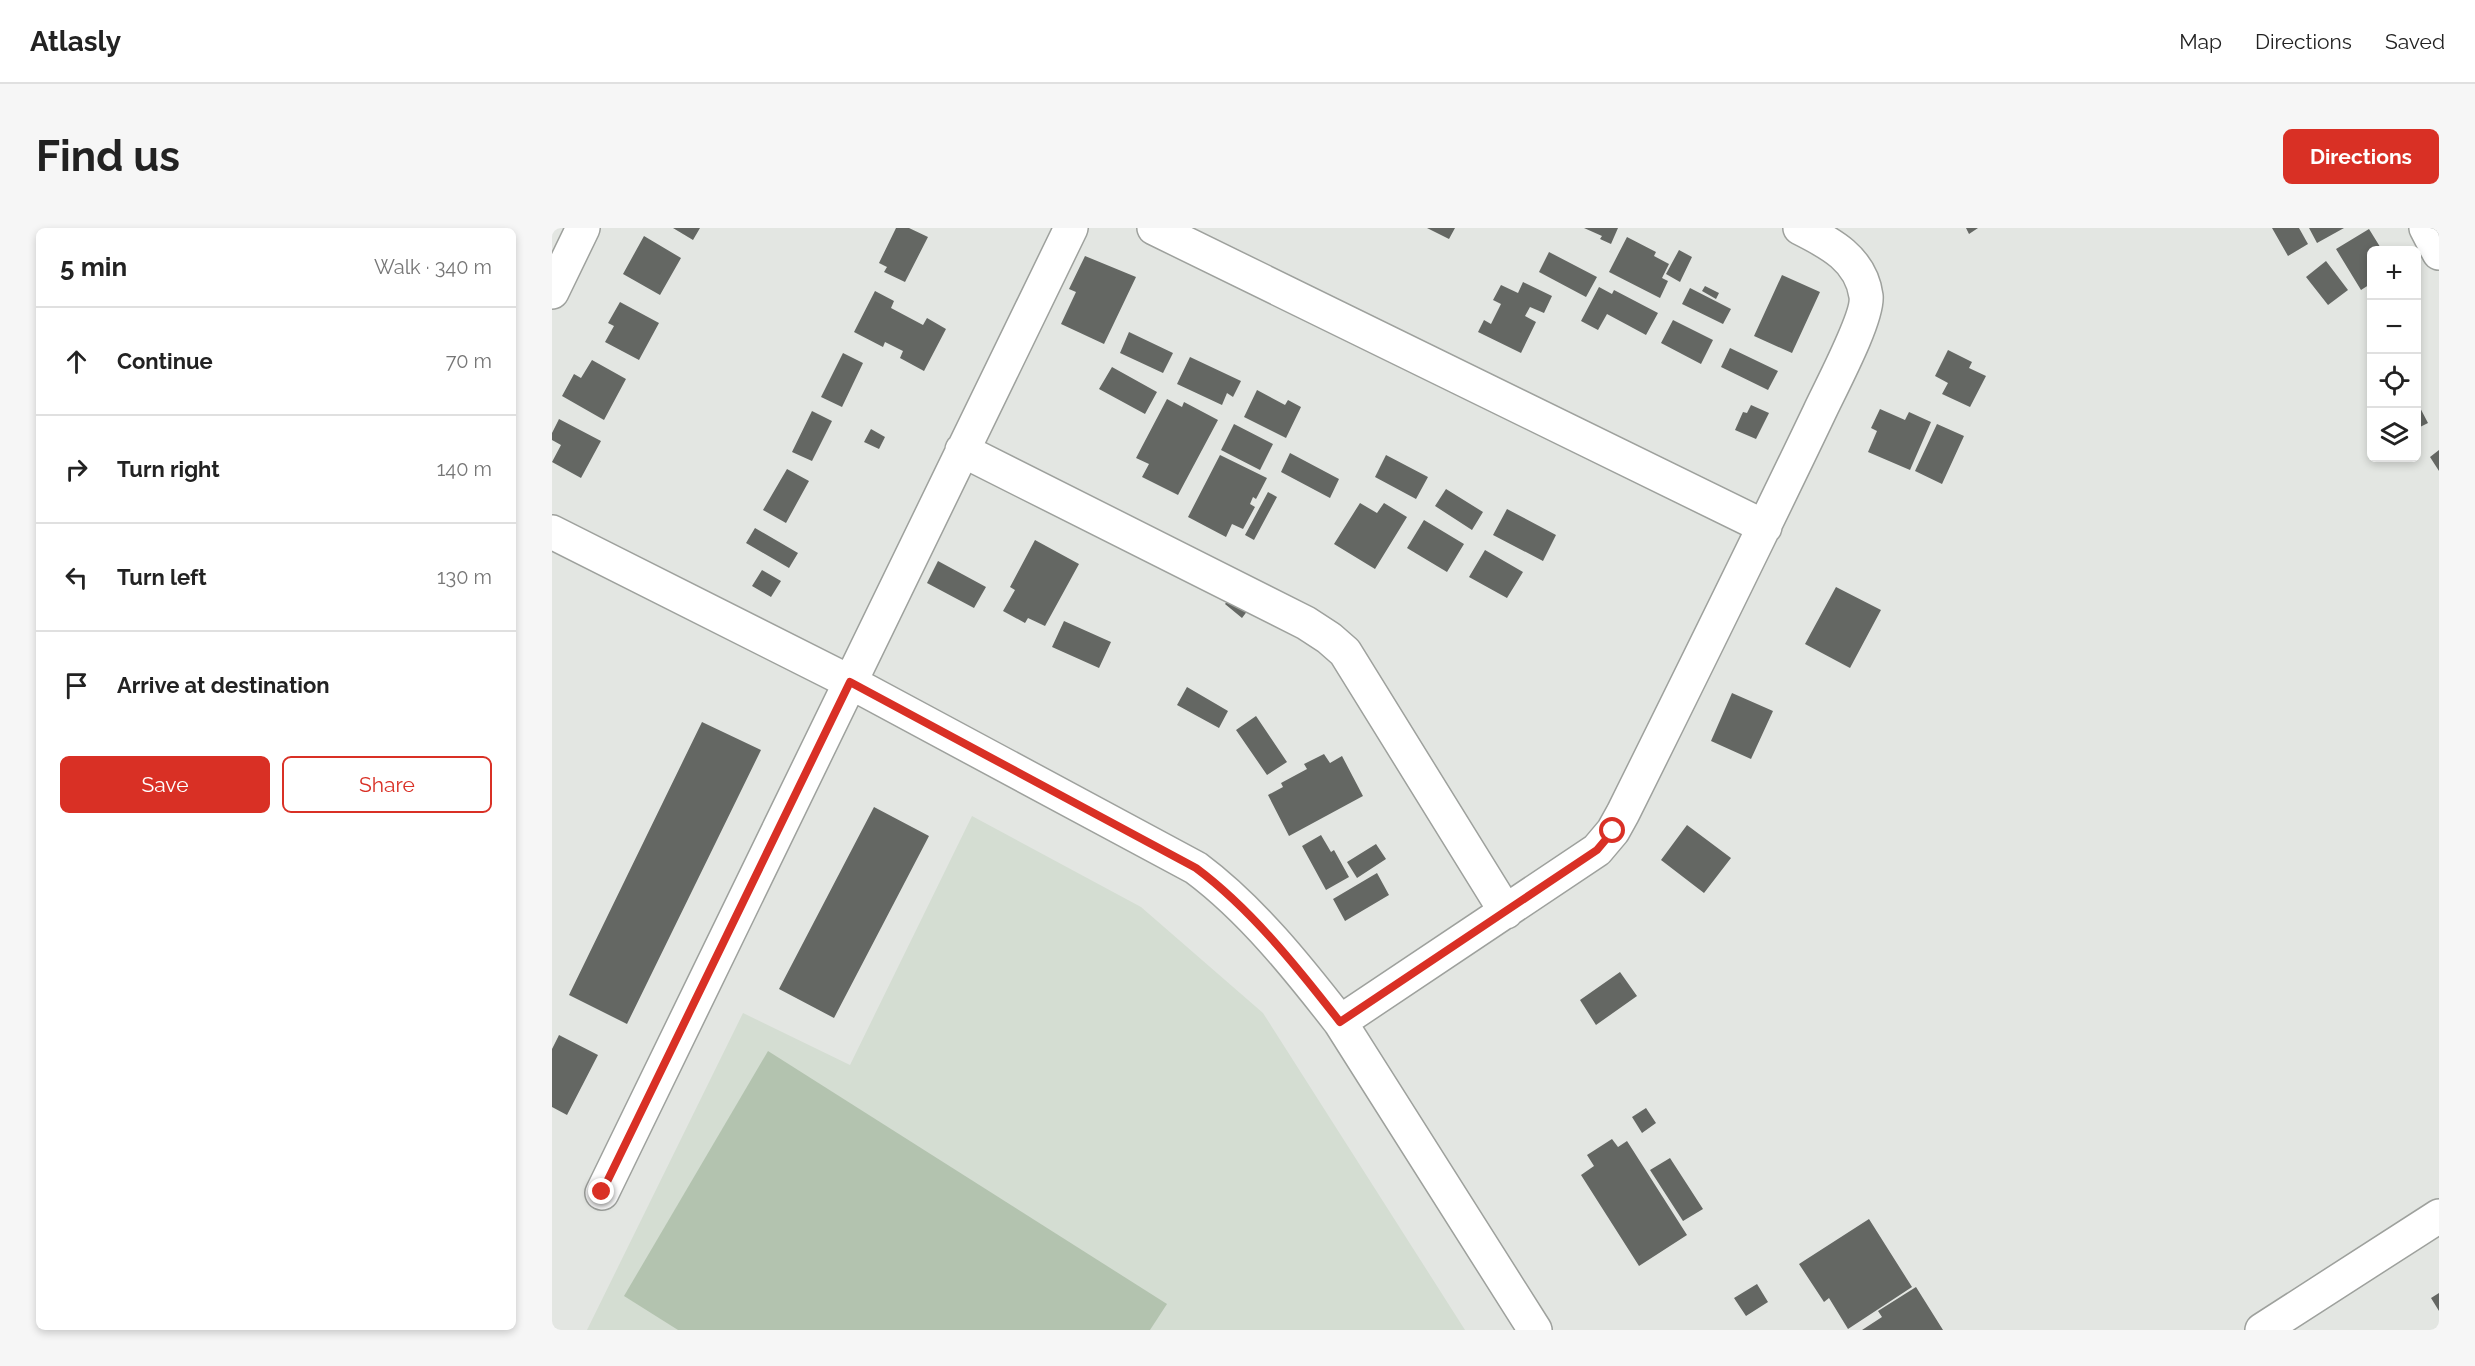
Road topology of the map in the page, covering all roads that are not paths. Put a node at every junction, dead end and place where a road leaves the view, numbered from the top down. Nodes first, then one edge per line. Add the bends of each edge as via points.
1 (583, 228) edge
2 (1071, 228) edge
3 (1154, 228) edge
4 (1800, 228) edge
5 (2426, 228) edge
6 (2439, 253) edge
7 (552, 292) edge
8 (962, 450) junction
9 (1765, 527) junction
10 (552, 532) edge
11 (850, 682) junction
12 (1506, 912) junction
13 (1340, 1022) junction
14 (602, 1192) dead end
15 (2439, 1216) edge
16 (1535, 1330) edge
17 (2262, 1330) edge

1 - 7 street
2 - 8 street
3 - 9 street
4 - 9 street via 1829,242 1852,261 1867,299 1855,336
5 - 6 street
8 - 11 street
8 - 12 street via 1329,638 1345,652
9 - 12 street via 1613,831 1597,850
10 - 11 street
11 - 13 street via 1196,868 1233,899
11 - 14 street
12 - 13 street
13 - 16 street
15 - 17 street

